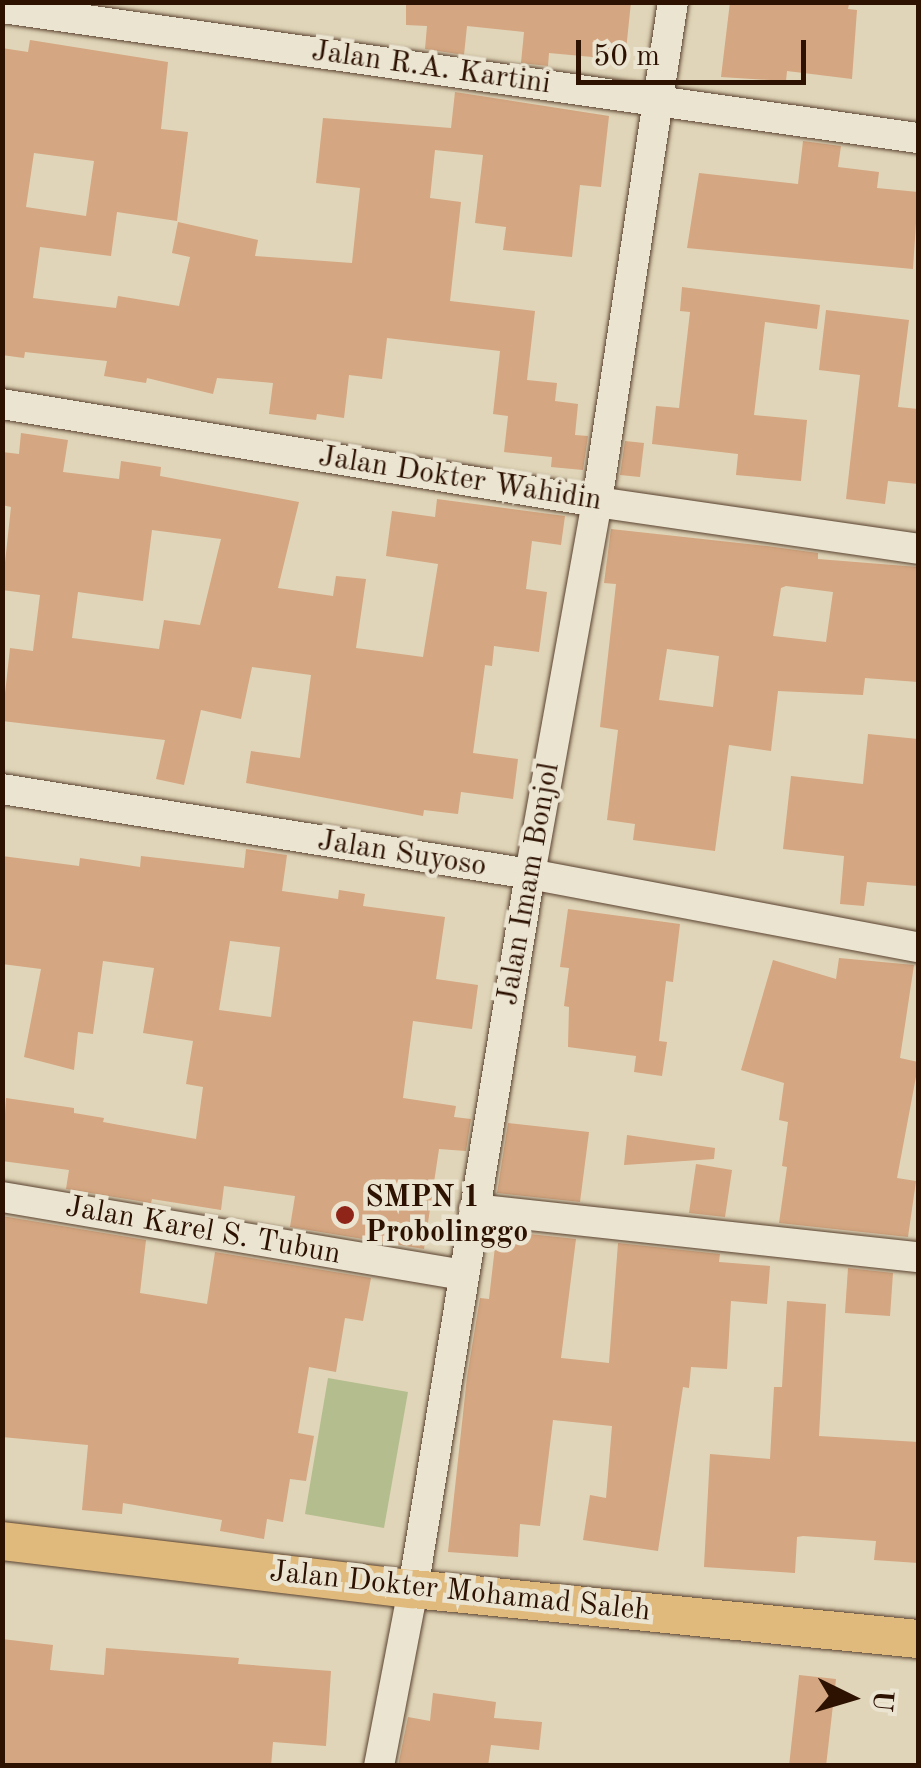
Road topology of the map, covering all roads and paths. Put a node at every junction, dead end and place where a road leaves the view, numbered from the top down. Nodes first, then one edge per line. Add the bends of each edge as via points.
1 (673, 2) edge
2 (2, 8) edge
3 (655, 100) junction
4 (918, 138) edge
5 (2, 404) edge
6 (597, 502) junction
7 (918, 548) edge
8 (2, 789) edge
9 (530, 874) junction
10 (918, 947) edge
11 (2, 1197) edge
12 (474, 1209) junction
13 (918, 1257) edge
14 (462, 1275) junction
15 (2, 1541) edge
16 (413, 1589) junction
17 (918, 1639) edge
18 (379, 1766) edge

1 - 3 street, Jalan Imam Bonjol
2 - 3 street, Jalan R.A. Kartini
3 - 4 street, Jalan R.A. Kartini
3 - 6 street, Jalan Imam Bonjol
5 - 6 street, Jalan Dokter Wahidin
6 - 7 street, Jalan Dokter Wahidin
6 - 9 street, Jalan Imam Bonjol
8 - 9 street, Jalan Suyoso
9 - 10 street, Jalan Suyoso
9 - 12 street, Jalan Imam Bonjol
11 - 14 street, Jalan Karel S. Tubun
12 - 13 street
12 - 14 street, Jalan Imam Bonjol
14 - 16 street, Jalan Imam Bonjol
15 - 16 main road, Jalan Dokter Mohamad Saleh
16 - 17 main road, Jalan Dokter Mohamad Saleh
16 - 18 street, Jalan Imam Bonjol

